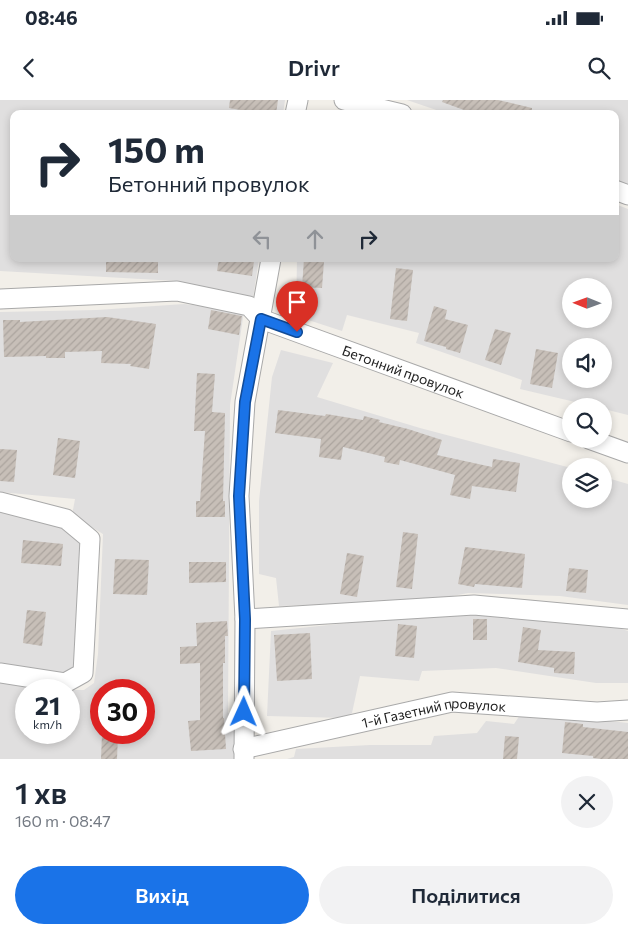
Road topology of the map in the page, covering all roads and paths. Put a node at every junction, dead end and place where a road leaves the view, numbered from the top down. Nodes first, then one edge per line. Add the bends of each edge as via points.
1 (344, 100) edge
2 (385, 110) edge
3 (270, 262) edge
4 (0, 299) edge
5 (261, 319) junction
6 (562, 429) edge
7 (612, 447) edge
8 (628, 453) edge
9 (0, 502) edge
10 (245, 619) junction
11 (628, 619) edge
12 (0, 673) edge
13 (628, 710) edge
14 (243, 754) edge

1 - 2 street
3 - 5 street
4 - 5 street, Бетонний провулок via 178,291 249,306
5 - 6 street, Бетонний провулок
5 - 10 street via 245,402 240,487
7 - 8 street
9 - 12 street via 66,519 90,539 83,673 65,683
10 - 11 street via 474,605
10 - 14 street
13 - 14 street, 1-й Газетний провулок via 598,712 452,702

